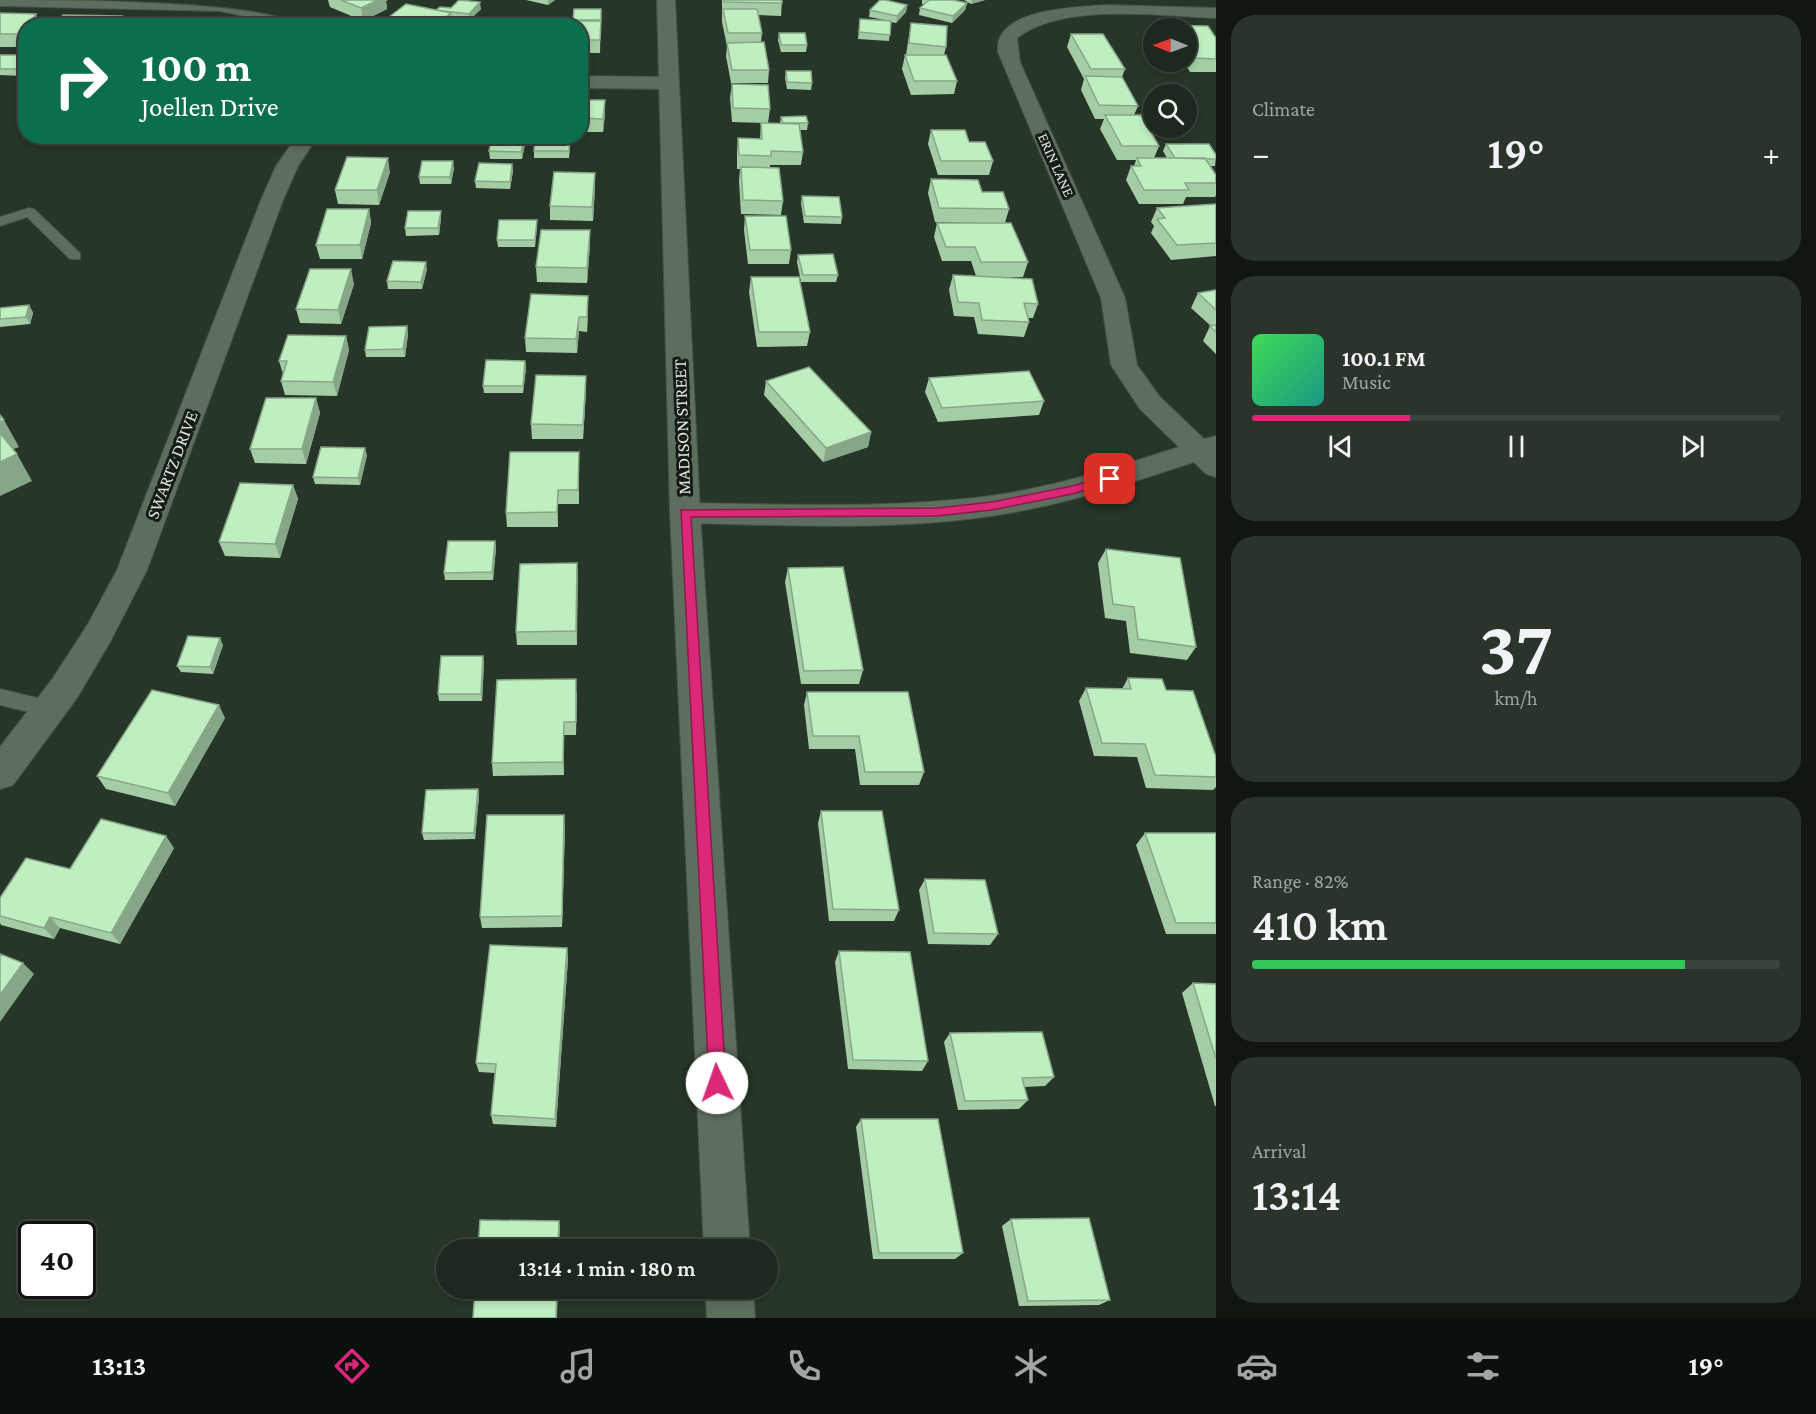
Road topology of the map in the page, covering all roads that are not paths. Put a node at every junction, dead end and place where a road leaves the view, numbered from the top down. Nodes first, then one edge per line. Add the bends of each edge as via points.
1 (666, 0) edge
2 (0, 1) edge
3 (1216, 13) edge
4 (271, 18) edge
5 (588, 82) edge
6 (668, 83) junction
7 (302, 144) edge
8 (0, 222) edge
9 (75, 256) dead end
10 (1210, 454) edge
11 (685, 513) junction
12 (0, 697) edge
13 (50, 709) junction
14 (0, 774) edge
15 (726, 1239) edge
16 (730, 1299) edge
17 (731, 1318) edge

1 - 6 street, MADISON STREET
2 - 4 street via 219,6
3 - 10 street, ERIN LANE via 1063,14 1028,22 1010,35 1006,47 1113,298 1124,365 1150,403
5 - 6 street
6 - 11 street, MADISON STREET
7 - 13 street, SWARTZ DRIVE via 287,166 272,200 132,570 99,633
8 - 9 lane via 29,212
10 - 11 street via 992,506 881,514
11 - 15 street, MADISON STREET
12 - 13 lane
13 - 14 street, SWARTZ DRIVE
16 - 17 street

